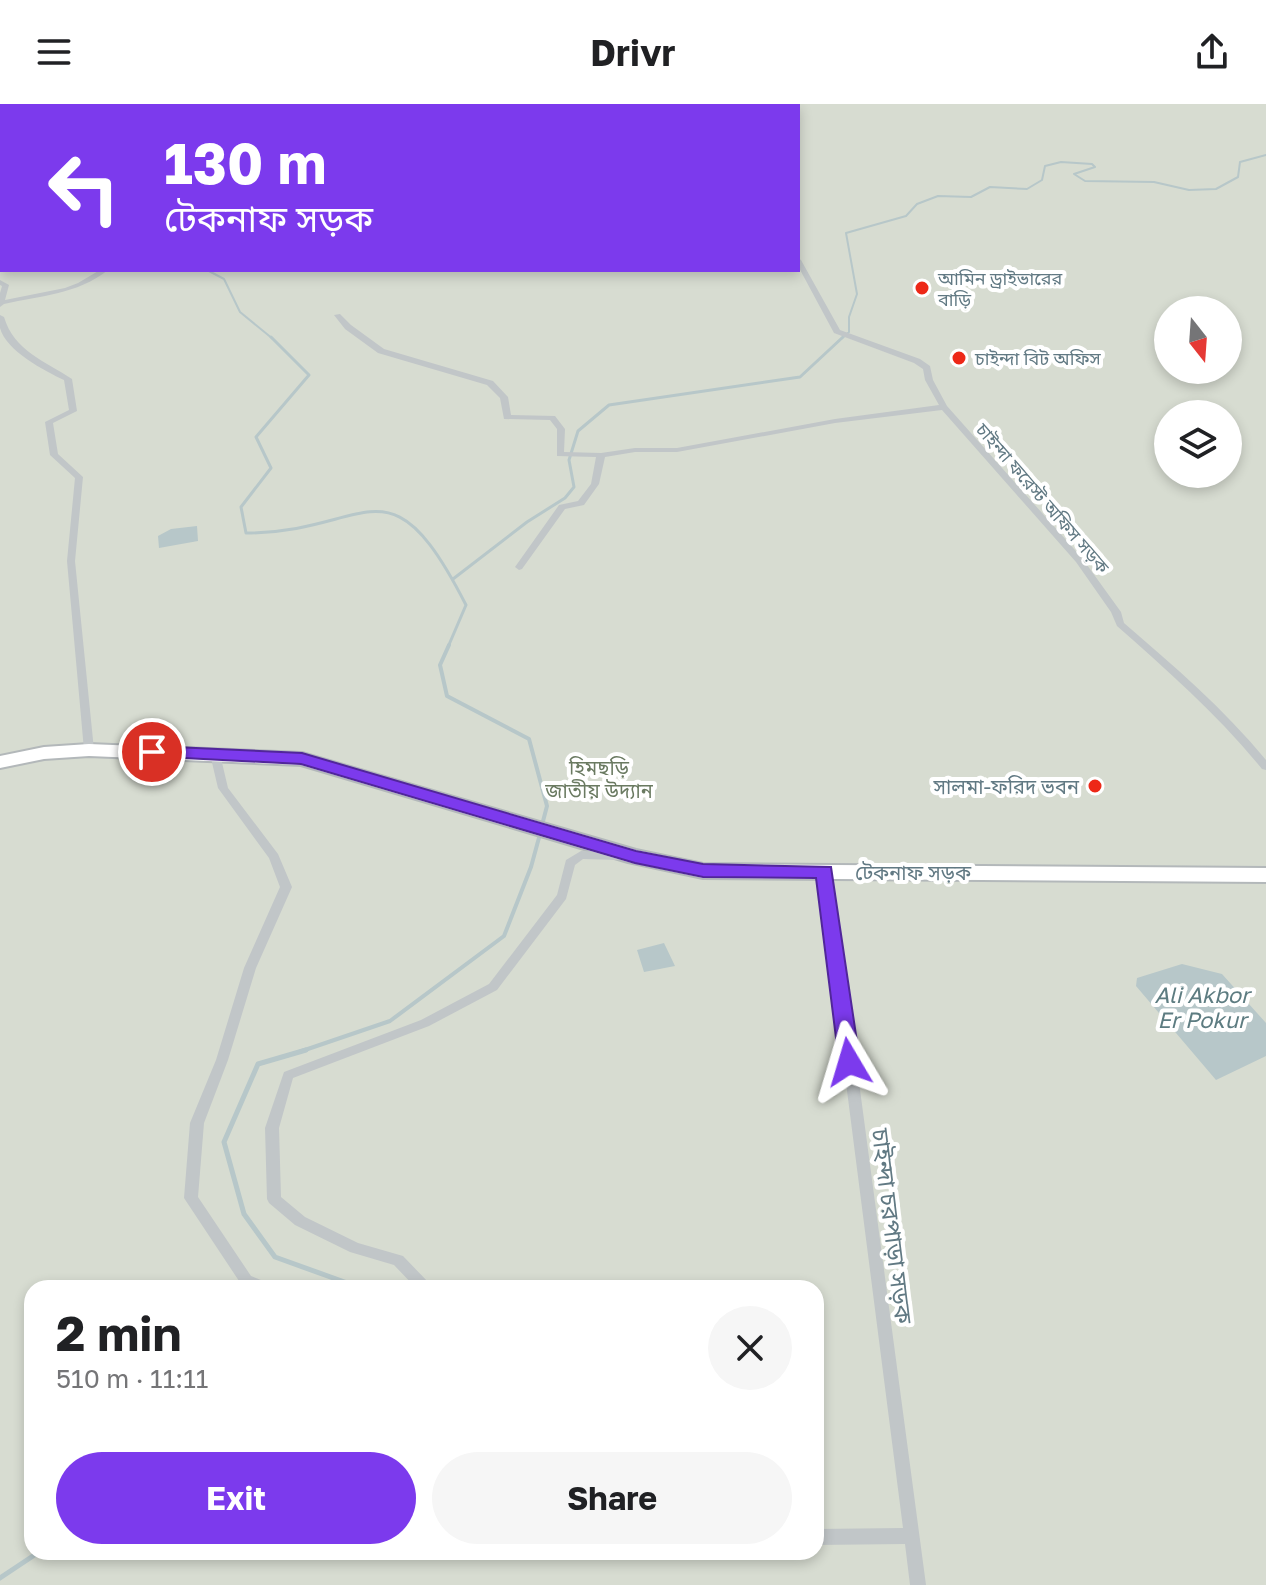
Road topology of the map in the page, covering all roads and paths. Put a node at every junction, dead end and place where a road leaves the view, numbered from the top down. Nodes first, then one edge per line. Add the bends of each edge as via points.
1 (800, 264) edge
2 (102, 272) edge
3 (0, 282) edge
4 (1, 304) edge
5 (338, 315) dead end
6 (0, 317) edge
7 (944, 407) junction
8 (601, 455) junction
9 (519, 567) dead end
10 (89, 750) junction
11 (215, 754) junction
12 (0, 762) edge
13 (1266, 767) edge
14 (635, 857) junction
15 (825, 872) junction
16 (1266, 875) edge
17 (246, 1280) edge
18 (417, 1280) edge
19 (911, 1536) junction
20 (824, 1537) edge
21 (918, 1585) edge

1 - 7 street, চাইন্দা ফরেস্ট অফিস সড়ক via 837,331 927,368
2 - 4 street via 56,293
3 - 4 street via 6,285
5 - 8 street via 381,351 490,383 504,397 507,417 552,418 561,429 560,454
6 - 10 street via 2,329 41,368 68,379 73,411 49,422 54,455 79,477 71,561
7 - 8 street via 677,450
7 - 13 street, চাইন্দা ফরেস্ট অফিস সড়ক via 1079,560 1120,624 1182,677
8 - 9 street via 595,484 581,503 562,507
10 - 11 highway, টেকনাফ সড়ক
10 - 12 highway, টেকনাফ সড়ক
11 - 14 highway, টেকনাফ সড়ক via 302,759
11 - 17 street via 223,788 274,857 286,887 250,968 197,1123 191,1198
14 - 15 highway, টেকনাফ সড়ক via 703,871
14 - 18 street via 581,855 570,863 562,896 493,987 425,1023 288,1075 272,1128 274,1199 300,1221 355,1248 398,1260
15 - 16 highway, টেকনাফ সড়ক
15 - 19 street, চাইন্দা চরপাড়া সড়ক
19 - 20 street
19 - 21 street, চাইন্দা চরপাড়া সড়ক

